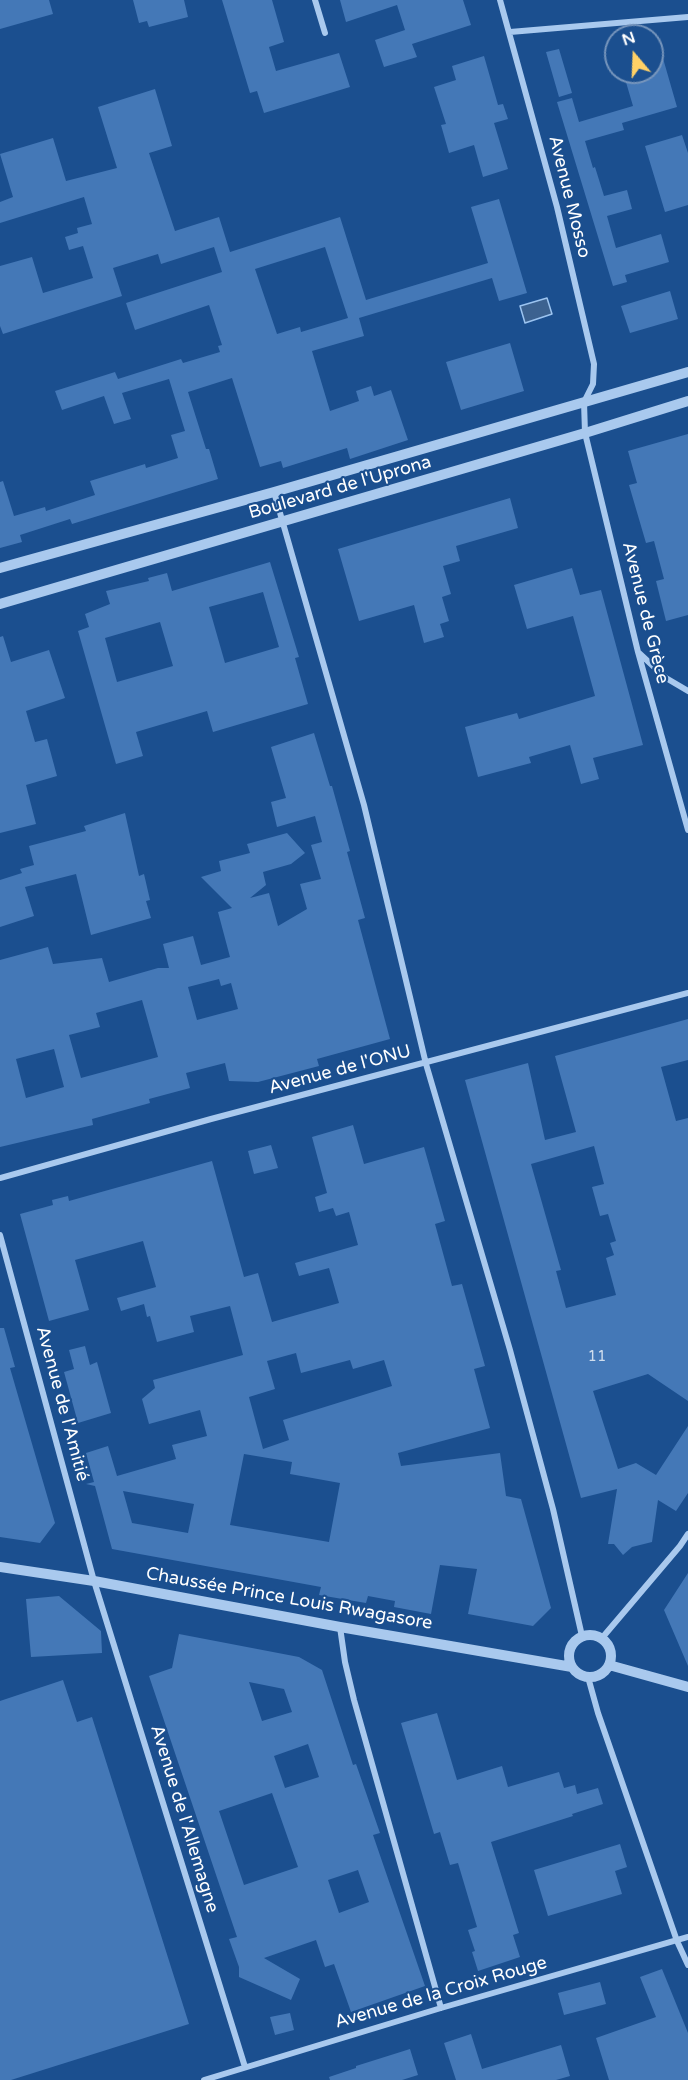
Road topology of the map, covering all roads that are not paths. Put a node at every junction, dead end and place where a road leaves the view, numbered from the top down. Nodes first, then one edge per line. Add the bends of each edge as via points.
1 (315, 0) edge
2 (500, 0) edge
3 (688, 17) edge
4 (510, 32) junction
5 (326, 33) dead end
6 (688, 372) edge
7 (688, 401) edge
8 (584, 402) junction
9 (585, 433) junction
10 (274, 492) junction
11 (284, 522) junction
12 (0, 568) edge
13 (0, 604) edge
14 (638, 652) junction
15 (688, 691) edge
16 (688, 830) edge
17 (688, 993) edge
18 (426, 1064) junction
19 (0, 1178) edge
20 (0, 1234) edge
21 (688, 1534) edge
22 (0, 1567) edge
23 (94, 1581) junction
24 (340, 1627) junction
25 (582, 1636) junction
26 (602, 1638) junction
27 (609, 1665) junction
28 (572, 1667) junction
29 (588, 1677) junction
30 (688, 1687) edge
31 (688, 1937) edge
32 (677, 1941) junction
33 (688, 1965) edge
34 (441, 2008) junction
35 (245, 2067) junction
36 (204, 2080) edge

1 - 5 street
2 - 4 street, Avenue Mosso
3 - 4 street
4 - 8 street, Avenue Mosso via 594,364 593,384
6 - 8 street, Boulevard de l'Uprona
7 - 9 street, Boulevard de l'Uprona
8 - 9 street, Avenue de Grèce
8 - 10 street, Boulevard de l'Uprona
9 - 11 street, Boulevard de l'Uprona
9 - 14 street, Avenue de Grèce
10 - 11 street
10 - 12 street, Boulevard de l'Uprona
11 - 13 street, Boulevard de l'Uprona
11 - 18 street via 364,806
14 - 15 street via 666,678
14 - 16 street, Avenue de Grèce
17 - 18 street, Avenue de l'ONU
18 - 19 street, Avenue de l'ONU
18 - 25 street via 510,1350
20 - 23 street, Avenue de l'Amitié
21 - 26 street
22 - 23 street, Chaussée Prince Louis Rwagasore
23 - 24 street, Chaussée Prince Louis Rwagasore
23 - 35 street, Avenue de l'Allemagne
24 - 28 street, Chaussée Prince Louis Rwagasore
24 - 34 street via 354,1700
25 - 26 street
25 - 28 street via 569,1652
26 - 27 street via 612,1655
27 - 29 street via 603,1673
27 - 30 street
28 - 29 street
29 - 32 street
31 - 32 street, Avenue de la Croix Rouge
32 - 33 street
32 - 34 street, Avenue de la Croix Rouge
34 - 35 street, Avenue de la Croix Rouge
35 - 36 street, Avenue de la Croix Rouge

